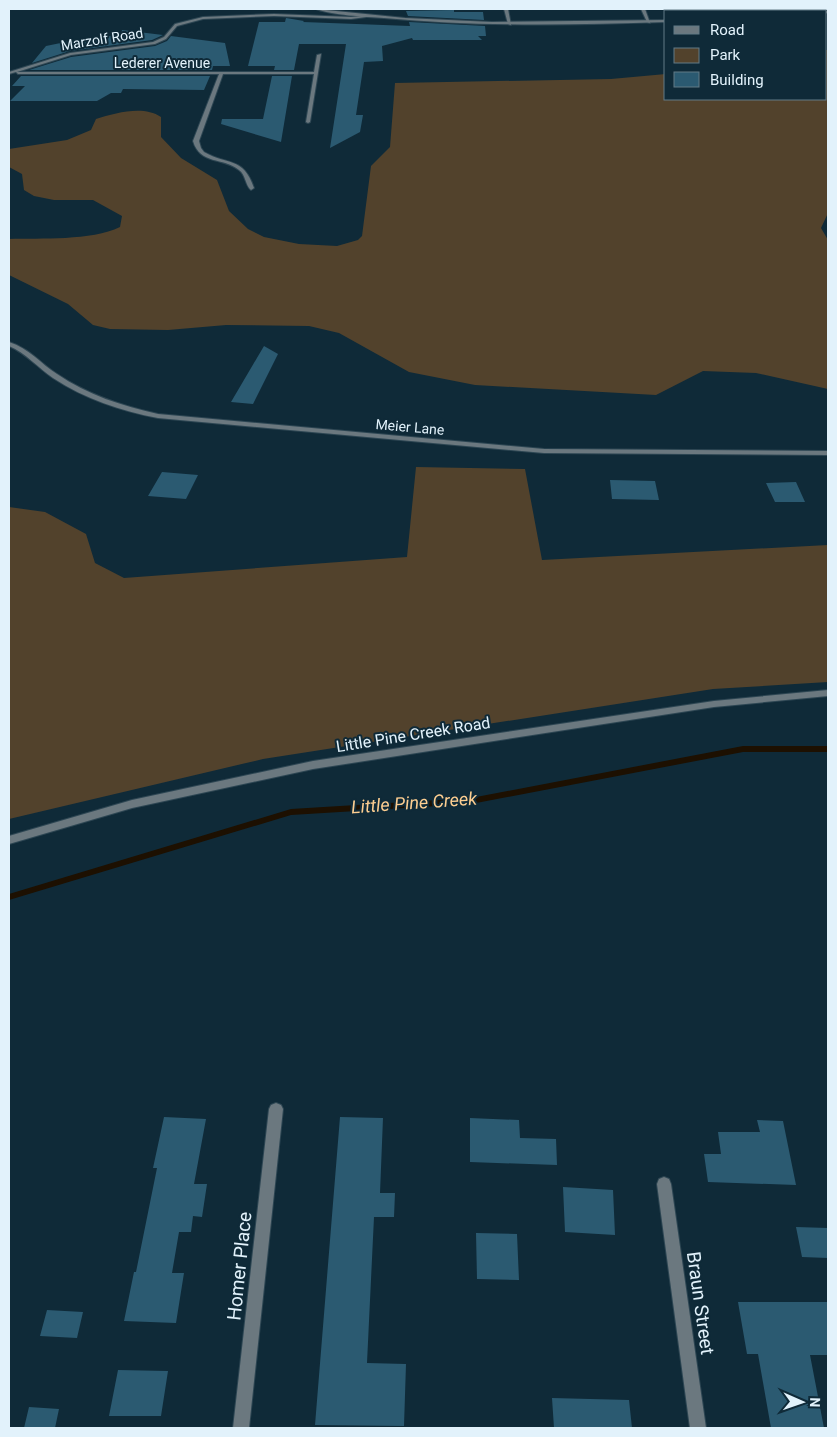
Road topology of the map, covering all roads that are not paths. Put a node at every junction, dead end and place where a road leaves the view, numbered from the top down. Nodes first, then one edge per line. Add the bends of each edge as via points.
1 (318, 9) edge
2 (506, 9) edge
3 (643, 9) edge
4 (372, 16) junction
5 (664, 21) edge
6 (650, 22) junction
7 (510, 24) junction
8 (319, 55) dead end
9 (9, 73) edge
10 (316, 73) junction
11 (221, 74) junction
12 (308, 122) dead end
13 (251, 188) dead end
14 (9, 344) edge
15 (828, 453) edge
16 (828, 693) edge
17 (9, 840) edge
18 (276, 1109) dead end
19 (664, 1184) dead end
20 (241, 1428) edge
21 (698, 1428) edge

1 - 4 street
2 - 7 street
3 - 6 street
4 - 7 street
4 - 9 street, Marzolf Road via 194,20 176,25 165,38 154,43 70,54
5 - 6 street
6 - 7 street
8 - 10 street
9 - 11 street, Lederer Avenue
10 - 11 street, Lederer Avenue
10 - 12 street
11 - 13 street via 197,145 206,155 242,170
14 - 15 street, Meier Lane via 25,351 51,373 90,396 125,409 158,416 544,451
16 - 17 street, Little Pine Creek Road via 714,704 313,765 132,804
18 - 20 street, Homer Place
19 - 21 street, Braun Street

